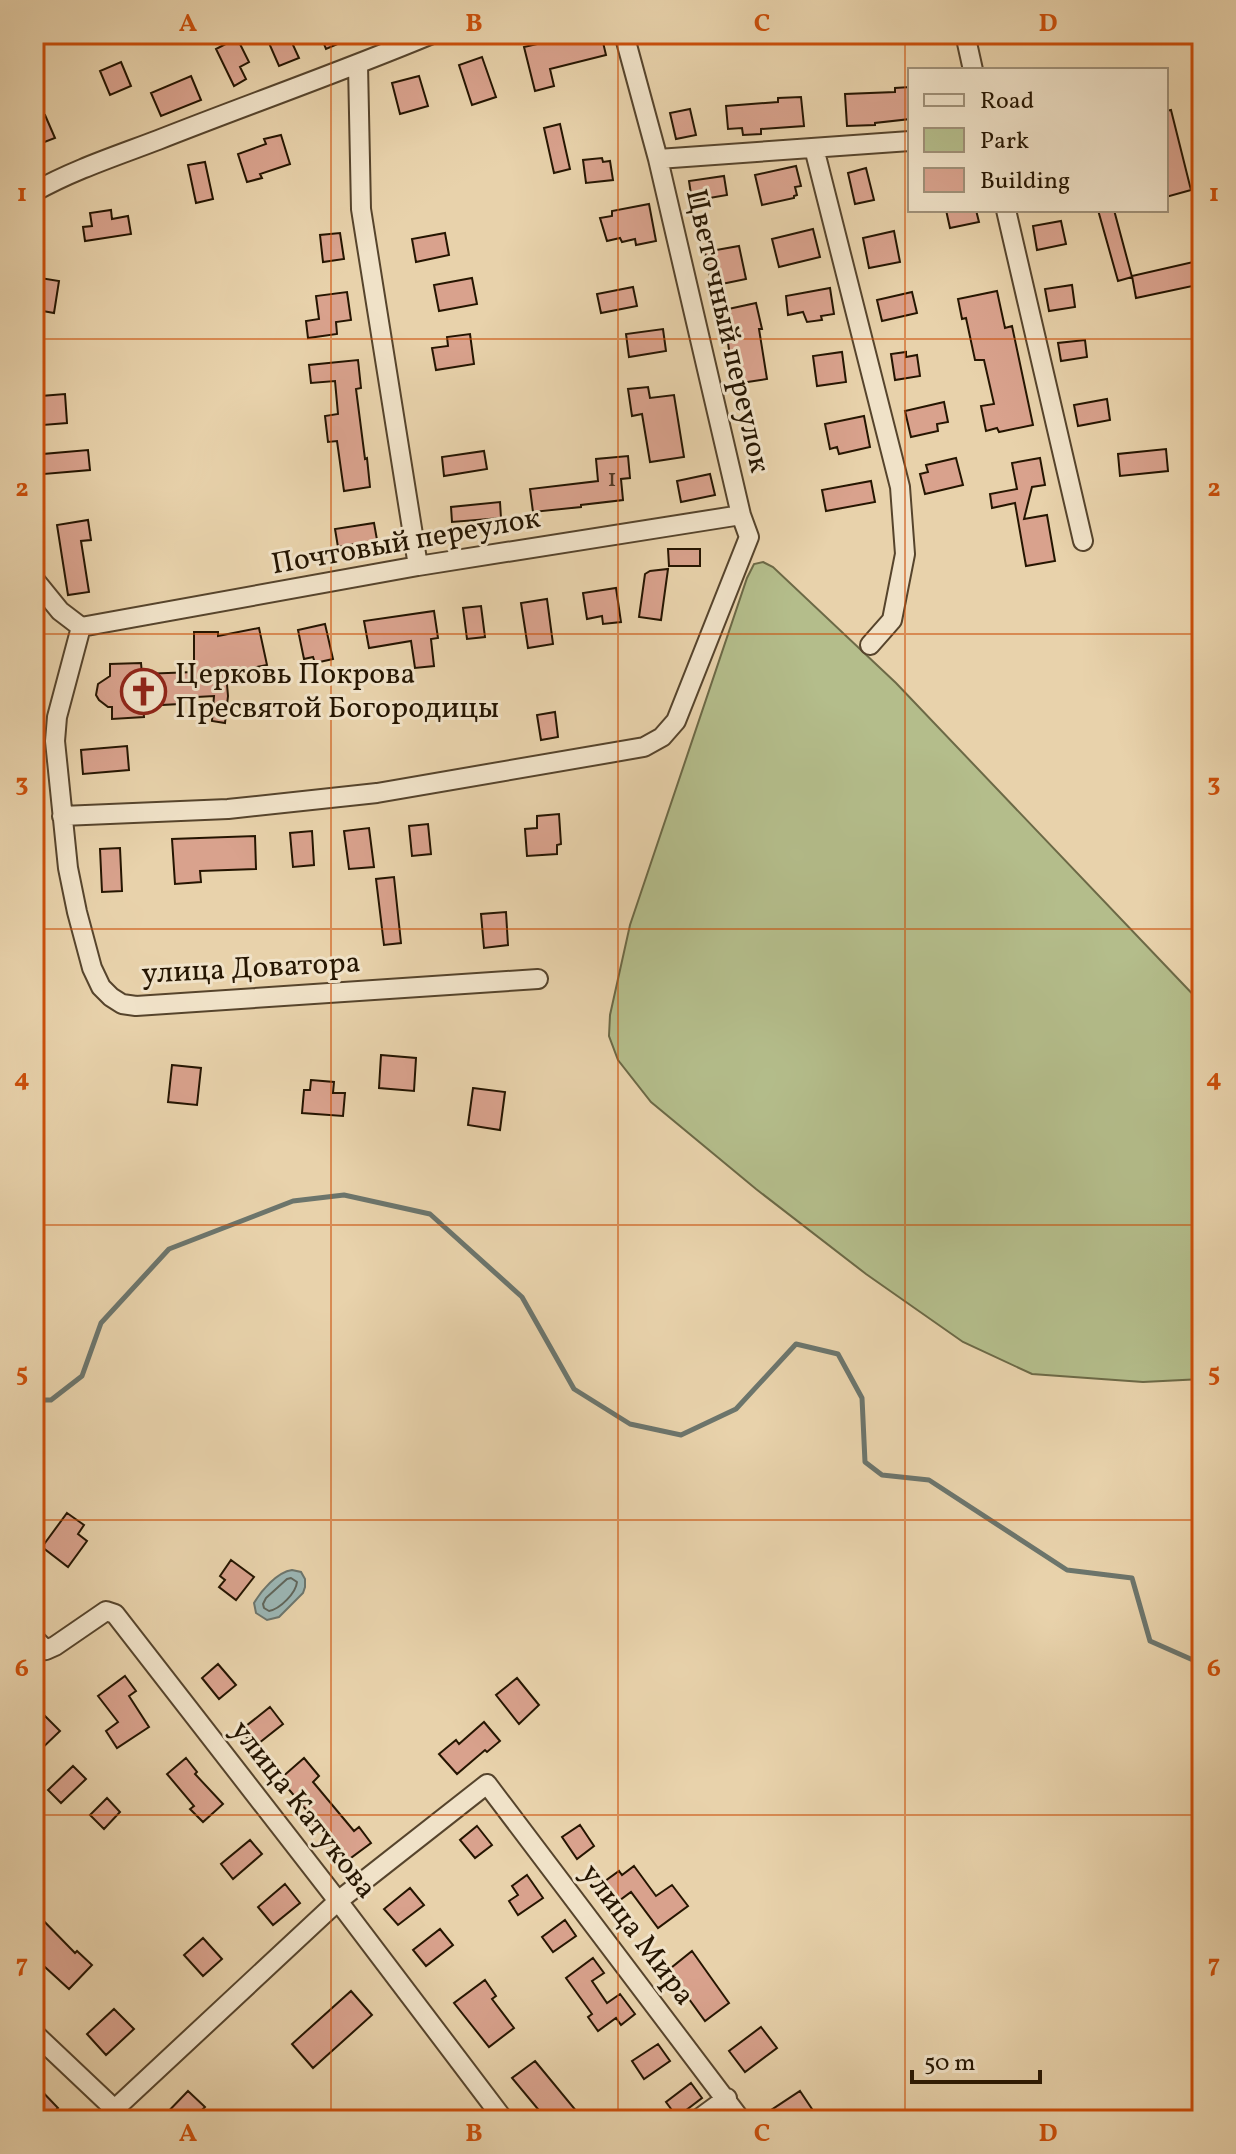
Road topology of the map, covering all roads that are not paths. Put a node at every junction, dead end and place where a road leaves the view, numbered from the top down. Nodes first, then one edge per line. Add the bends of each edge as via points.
1 (432, 34) edge
2 (624, 34) edge
3 (965, 34) edge
4 (358, 65) junction
5 (973, 68) edge
6 (908, 141) edge
7 (814, 148) junction
8 (658, 159) junction
9 (34, 192) edge
10 (1006, 212) edge
11 (741, 515) junction
12 (1083, 541) dead end
13 (418, 566) junction
14 (34, 579) edge
15 (81, 627) junction
16 (870, 645) dead end
17 (62, 816) junction
18 (538, 979) dead end
19 (34, 1638) edge
20 (338, 1901) junction
21 (34, 2033) edge
22 (727, 2098) junction
23 (114, 2116) edge
24 (504, 2120) edge
25 (697, 2120) edge
26 (741, 2120) edge

1 - 4 street
2 - 8 street, Цветочный переулок
3 - 5 street
4 - 9 street via 104,160
4 - 13 street via 361,209
6 - 7 street
7 - 8 street
7 - 16 street via 900,487 905,554 892,620
8 - 11 street, Цветочный переулок
10 - 12 street
11 - 13 street, Почтовый переулок
11 - 17 street, Цветочный переулок via 749,537 676,721 644,747 377,793 228,809
13 - 15 street, Почтовый переулок
14 - 15 street
15 - 17 street, улица Доватора via 57,717
17 - 18 street, улица Доватора via 92,968 101,987 122,1004
19 - 20 street, улица Катукова via 46,1650 106,1611 115,1614
20 - 22 street, улица Мира via 487,1784
20 - 23 street
20 - 24 street, улица Катукова
21 - 23 street
22 - 25 street
22 - 26 street, улица Мира

